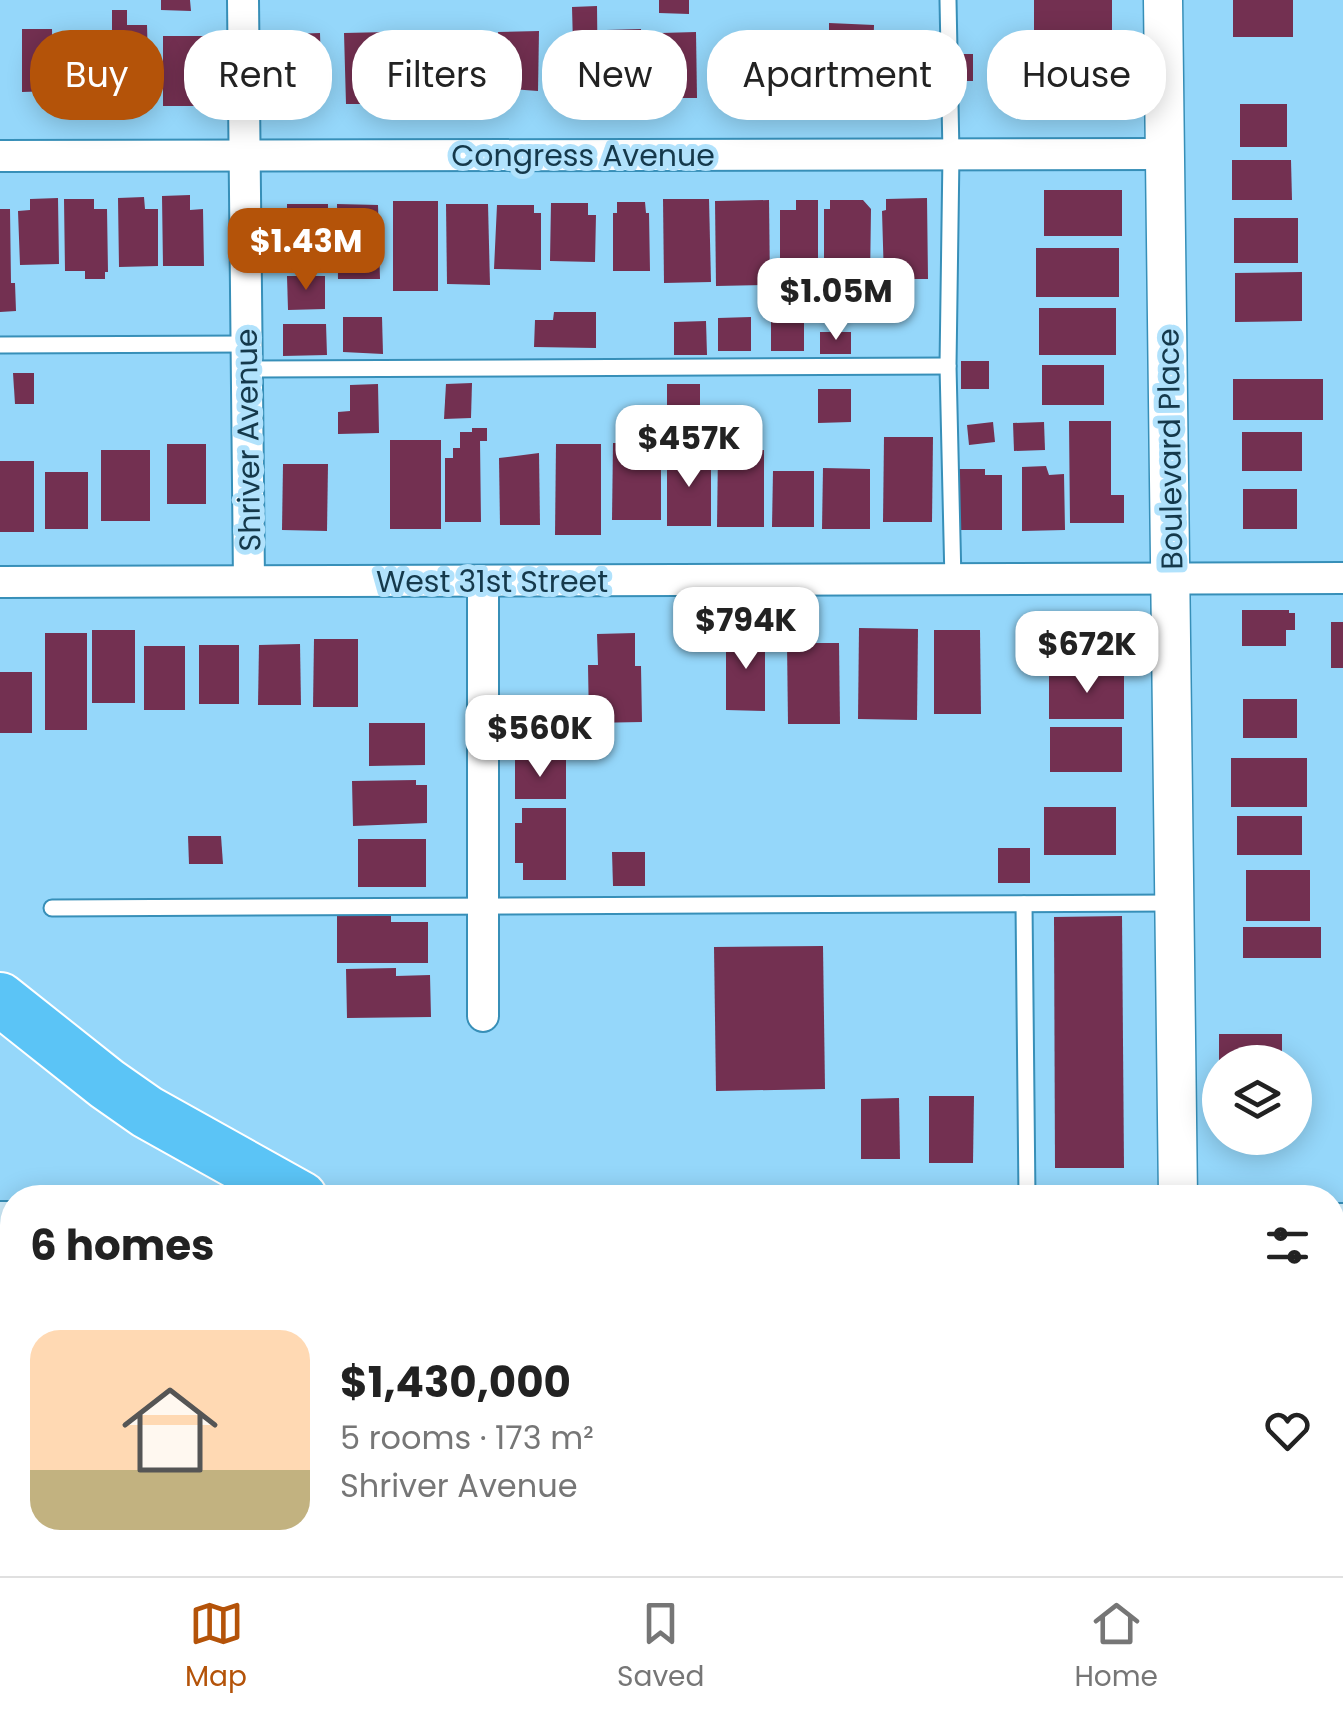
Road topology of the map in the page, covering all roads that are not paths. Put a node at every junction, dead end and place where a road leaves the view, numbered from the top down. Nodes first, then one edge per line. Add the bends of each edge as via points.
1 (244, 0) edge
2 (948, 0) edge
3 (1163, 0) edge
4 (951, 154) junction
5 (1165, 154) junction
6 (0, 156) edge
7 (244, 156) junction
8 (0, 345) edge
9 (248, 356) junction
10 (948, 366) junction
11 (1343, 578) edge
12 (1172, 579) junction
13 (249, 581) junction
14 (483, 581) junction
15 (953, 581) junction
16 (0, 582) edge
17 (1176, 903) junction
18 (1024, 904) junction
19 (483, 906) junction
20 (52, 908) dead end
21 (0, 998) edge
22 (483, 1016) dead end
23 (278, 1185) edge
24 (1028, 1185) edge
25 (1178, 1185) edge

1 - 7 street, Shriver Avenue
2 - 4 lane
3 - 5 street, Boulevard Place
4 - 5 street, Congress Avenue
4 - 7 street, Congress Avenue
4 - 10 lane
5 - 12 street, Boulevard Place
6 - 7 street, Congress Avenue
7 - 9 street, Shriver Avenue
8 - 9 lane
9 - 10 lane
9 - 13 street, Shriver Avenue
10 - 15 lane
11 - 12 street, West 31st Street
12 - 15 street, West 31st Street
12 - 17 street, Boulevard Place
13 - 14 street, West 31st Street
13 - 16 street, West 31st Street
14 - 15 street, West 31st Street
14 - 19 street
17 - 18 lane
17 - 25 street, Boulevard Place
18 - 19 lane
18 - 24 lane
19 - 20 lane
19 - 22 street
21 - 23 highway via 146,1112

